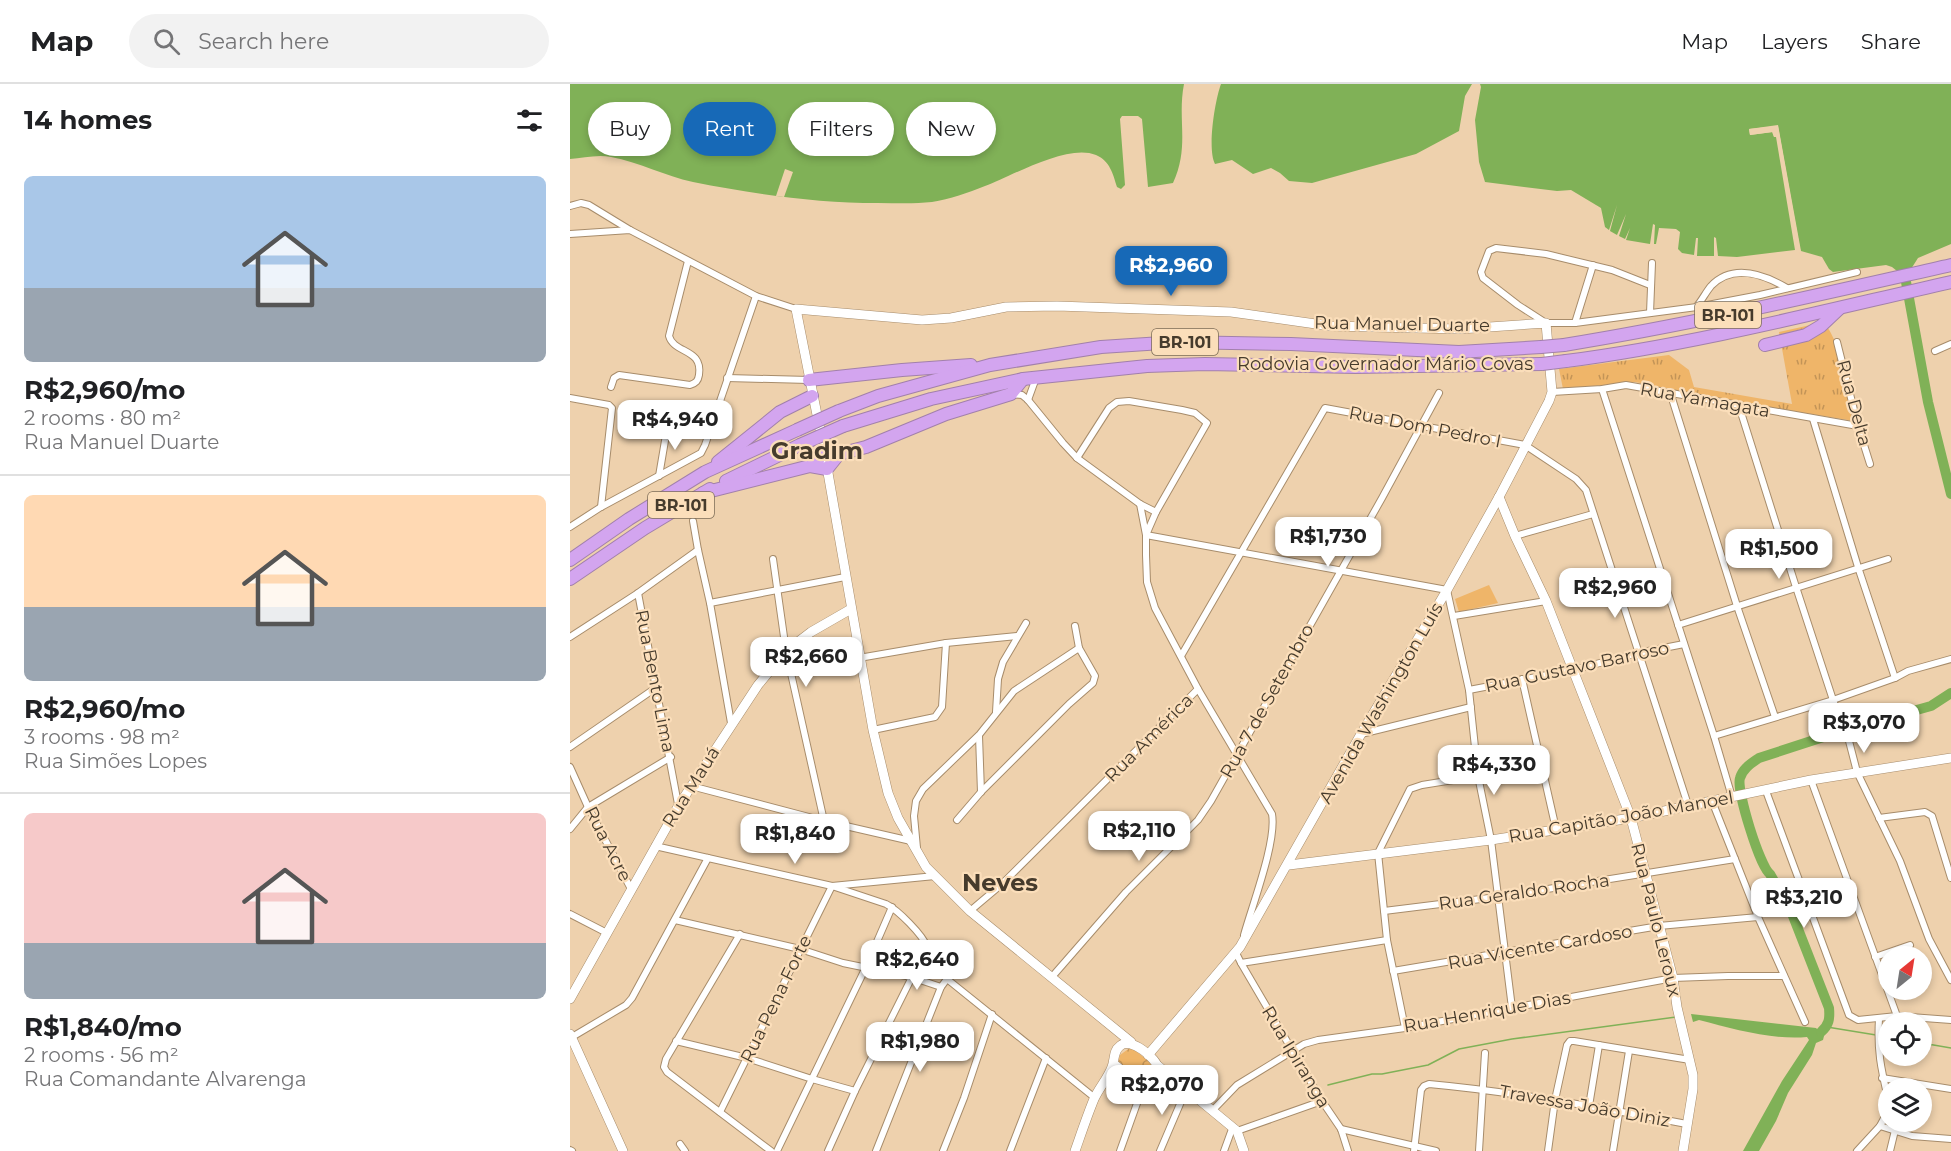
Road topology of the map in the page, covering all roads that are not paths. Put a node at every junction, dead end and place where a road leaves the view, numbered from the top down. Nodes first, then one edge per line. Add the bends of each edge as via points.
1 (570, 206) edge
2 (630, 230) junction
3 (570, 234) edge
4 (688, 261) junction
5 (1652, 263) dead end
6 (1593, 265) junction
7 (1951, 265) edge
8 (1857, 272) dead end
9 (1951, 282) edge
10 (1650, 285) junction
11 (1787, 288) junction
12 (756, 296) junction
13 (1697, 307) junction
14 (796, 309) junction
15 (1839, 309) junction
16 (1650, 313) junction
17 (1546, 323) junction
18 (1575, 323) junction
19 (1838, 342) dead end
20 (1951, 344) edge
21 (1765, 345) dead end
22 (1935, 351) dead end
23 (990, 365) junction
24 (1036, 377) junction
25 (727, 378) junction
26 (1023, 379) junction
27 (809, 380) junction
28 (611, 387) dead end
29 (1602, 389) junction
30 (1552, 392) junction
31 (1670, 392) junction
32 (1438, 393) dead end
33 (1011, 394) junction
34 (812, 396) junction
35 (570, 398) edge
36 (1028, 400) junction
37 (1738, 406) junction
38 (1813, 419) junction
39 (668, 423) dead end
40 (1420, 426) junction
41 (1858, 426) junction
42 (1525, 445) junction
43 (824, 450) junction
44 (839, 454) junction
45 (1077, 458) junction
46 (1870, 464) dead end
47 (810, 466) junction
48 (827, 469) junction
49 (705, 472) junction
50 (659, 476) junction
51 (703, 493) junction
52 (1499, 497) junction
53 (1140, 504) junction
54 (601, 507) junction
55 (1156, 512) junction
56 (1593, 514) junction
57 (693, 521) dead end
58 (570, 527) edge
59 (1146, 535) junction
60 (1515, 536) junction
61 (698, 550) junction
62 (1240, 552) junction
63 (773, 559) dead end
64 (1888, 559) dead end
65 (570, 560) edge
66 (1858, 567) junction
67 (1340, 571) junction
68 (845, 577) junction
69 (570, 579) edge
70 (1796, 587) junction
71 (1447, 590) junction
72 (778, 591) junction
73 (638, 592) junction
74 (1546, 601) junction
75 (710, 603) junction
76 (1737, 606) junction
77 (851, 609) junction
78 (1454, 616) junction
79 (1026, 623) dead end
80 (1678, 625) junction
81 (1075, 626) dead end
82 (1017, 636) junction
83 (570, 637) edge
84 (946, 643) junction
85 (1684, 644) junction
86 (1079, 648) junction
87 (786, 651) junction
88 (1638, 653) junction
89 (1181, 656) junction
90 (859, 658) junction
91 (1951, 659) edge
92 (1573, 670) junction
93 (1895, 678) junction
94 (1522, 679) junction
95 (657, 687) junction
96 (1198, 690) junction
97 (1469, 690) junction
98 (1833, 700) junction
99 (1471, 707) junction
100 (996, 713) junction
101 (1774, 717) junction
102 (731, 723) junction
103 (873, 730) junction
104 (1362, 734) junction
105 (979, 735) junction
106 (1714, 736) junction
107 (570, 747) edge
108 (1236, 754) junction
109 (671, 757) junction
110 (1951, 758) edge
111 (570, 767) edge
112 (1857, 772) junction
113 (1478, 776) junction
114 (1811, 780) junction
115 (691, 785) junction
116 (1766, 791) junction
117 (981, 792) junction
118 (1739, 796) junction
119 (1712, 801) junction
120 (679, 805) junction
121 (1688, 805) junction
122 (588, 807) junction
123 (1630, 818) junction
124 (1879, 818) junction
125 (957, 820) dead end
126 (824, 821) junction
127 (570, 829) edge
128 (1556, 829) junction
129 (1491, 840) junction
130 (911, 841) junction
131 (655, 846) junction
132 (1378, 853) junction
133 (918, 854) junction
134 (708, 858) junction
135 (1735, 859) junction
136 (1289, 865) junction
137 (1646, 875) junction
138 (936, 876) junction
139 (1951, 878) edge
140 (831, 886) junction
141 (632, 889) junction
142 (1497, 897) junction
143 (892, 907) junction
144 (970, 911) junction
145 (1384, 911) junction
146 (570, 914) edge
147 (1758, 917) junction
148 (675, 920) junction
149 (1659, 926) junction
150 (607, 933) junction
151 (740, 934) junction
152 (1387, 940) junction
153 (1910, 945) dead end
154 (800, 948) junction
155 (1238, 950) junction
156 (1506, 952) junction
157 (1875, 957) junction
158 (1241, 963) junction
159 (866, 967) junction
160 (1393, 971) junction
161 (1784, 976) junction
162 (911, 977) junction
163 (1051, 978) junction
164 (1672, 978) junction
165 (1951, 980) edge
166 (941, 987) junction
167 (570, 999) edge
168 (1512, 1008) junction
169 (1896, 1012) edge
170 (992, 1014) junction
171 (1878, 1019) edge
172 (1932, 1019) edge
173 (1951, 1020) edge
174 (1805, 1022) dead end
175 (1110, 1024) junction
176 (1405, 1028) junction
177 (1878, 1030) edge
178 (571, 1035) edge
179 (676, 1041) junction
180 (1131, 1042) junction
181 (1599, 1045) junction
182 (1878, 1048) edge
183 (1629, 1050) junction
184 (1115, 1051) junction
185 (1293, 1051) junction
186 (1485, 1053) dead end
187 (1148, 1055) junction
188 (747, 1058) junction
189 (1046, 1058) junction
190 (1690, 1060) junction
191 (1114, 1064) junction
192 (1157, 1065) junction
193 (1880, 1066) edge
194 (1169, 1075) junction
195 (1882, 1078) edge
196 (812, 1079) junction
197 (1148, 1080) junction
198 (1932, 1086) edge
199 (1483, 1089) junction
200 (1951, 1089) edge
201 (1186, 1090) junction
202 (855, 1091) junction
203 (1095, 1098) junction
204 (1556, 1100) junction
205 (1322, 1101) junction
206 (1589, 1106) junction
207 (1212, 1111) junction
208 (1620, 1111) junction
209 (720, 1112) junction
210 (1687, 1124) junction
211 (1878, 1128) edge
212 (1341, 1129) junction
213 (1234, 1130) junction
214 (1894, 1132) edge
215 (1898, 1132) edge
216 (1951, 1139) edge
217 (680, 1144) dead end
218 (1414, 1148) edge
219 (623, 1151) edge
220 (685, 1151) edge
221 (771, 1151) edge
222 (777, 1151) edge
223 (828, 1151) edge
224 (876, 1151) edge
225 (943, 1151) edge
226 (1010, 1151) edge
227 (1075, 1151) edge
228 (1120, 1151) edge
229 (1160, 1151) edge
230 (1224, 1151) edge
231 (1245, 1151) edge
232 (1348, 1151) edge
233 (1436, 1151) edge
234 (1479, 1151) edge
235 (1548, 1151) edge
236 (1613, 1151) edge
237 (1683, 1151) edge
238 (1857, 1151) edge
239 (1890, 1151) edge

1 - 2 street, Rua Manuel Duarte via 589,205
2 - 3 street
2 - 4 street, Rua Manuel Duarte
4 - 12 street, Rua Manuel Duarte
4 - 28 street via 669,336 697,360 696,383 619,375
5 - 10 street
6 - 10 street
6 - 17 street via 1546,254 1496,248 1490,251 1481,272 1483,278
6 - 18 street
7 - 23 highway, Rodovia Governador Mário Covas / BR-101, bridge via 1646,332 1564,345 1458,352 1167,343 1101,347
8 - 11 street
9 - 15 highway, Rodovia Governador Mário Covas / BR-101
10 - 16 street
11 - 13 street
11 - 13 street via 1770,278 1736,273 1724,276 1712,286
12 - 14 street, Rua Manuel Duarte
12 - 25 street
13 - 16 street
14 - 17 street, Rua Manuel Duarte via 922,320 1006,307 1057,306 1231,312 1330,326 1460,328
14 - 27 street
15 - 21 highway via 1806,335
15 - 24 highway, Rodovia Governador Mário Covas / BR-101, bridge via 1566,361 1355,367 1205,364
16 - 18 street
17 - 18 street
17 - 30 street
19 - 41 street, Rua Delta
20 - 22 street
23 - 27 highway via 965,364
23 - 49 highway, Rodovia Governador Mário Covas / BR-101, bridge via 838,411
24 - 26 highway, Rodovia Governador Mário Covas / BR-101
24 - 36 street
25 - 27 street
25 - 50 street via 700,453
26 - 33 highway
26 - 51 highway, Rodovia Governador Mário Covas / BR-101, bridge via 931,399 843,426
27 - 34 street
29 - 30 street, Rua Yamagata
29 - 31 street, Rua Yamagata via 1626,385
29 - 80 street
30 - 42 street, Avenida Washington Luís
31 - 37 street, Rua Yamagata
31 - 76 street
32 - 40 street, Rua 7 de Setembro
33 - 36 street
33 - 44 highway
34 - 43 street
34 - 49 highway via 780,412
35 - 54 street via 612,408
36 - 45 street
37 - 38 street, Rua Yamagata
37 - 70 street
38 - 41 street, Rua Yamagata
38 - 66 street
39 - 50 street
40 - 42 street, Rua Dom Pedro I
40 - 62 street, Rua Dom Pedro I via 1325,408
40 - 67 street, Rua 7 de Setembro
41 - 46 street, Rua Delta
42 - 52 street, Avenida Washington Luís
42 - 56 street via 1582,484
43 - 44 highway
43 - 47 highway
43 - 48 street
44 - 48 highway
45 - 53 street
45 - 55 street via 1109,408 1117,402 1195,413 1208,423
47 - 48 highway
47 - 51 highway
48 - 68 street
49 - 65 highway, Rodovia Governador Mário Covas / BR-101
50 - 54 street
51 - 69 highway, Rodovia Governador Mário Covas / BR-101
52 - 60 street, Rua Paulo Leroux
52 - 71 street, Avenida Washington Luís
53 - 55 street
53 - 59 street
54 - 58 street
55 - 59 street
56 - 60 street
56 - 88 street
57 - 61 street
59 - 62 street
59 - 89 street via 1147,582 1155,608
60 - 74 street, Rua Paulo Leroux
61 - 73 street
61 - 75 street
62 - 67 street
62 - 89 street
63 - 72 street
64 - 66 street
66 - 70 street
66 - 93 street
67 - 71 street
67 - 108 street, Rua 7 de Setembro
68 - 72 street
68 - 77 street
70 - 76 street
70 - 98 street
71 - 78 street
71 - 104 street, Avenida Washington Luís
72 - 75 street
72 - 87 street
73 - 83 street
73 - 95 street, Rua Bento Lima
74 - 78 street
74 - 92 street, Rua Paulo Leroux
75 - 102 street
76 - 80 street
76 - 101 street
77 - 87 street, Rua Mauá
77 - 90 street
78 - 97 street
79 - 82 street
80 - 85 street
81 - 86 street
82 - 84 street
82 - 100 street via 998,679
84 - 90 street
84 - 103 street via 940,712 935,717
85 - 88 street, Rua Gustavo Barroso
85 - 106 street
86 - 100 street via 1014,691
86 - 117 street via 1095,680
87 - 102 street, Rua Mauá
87 - 126 street
88 - 92 street, Rua Gustavo Barroso
88 - 121 street
89 - 96 street
90 - 103 street
91 - 93 street
92 - 94 street, Rua Gustavo Barroso
92 - 123 street, Rua Paulo Leroux
93 - 98 street
94 - 97 street, Rua Gustavo Barroso
94 - 128 street
95 - 107 street
95 - 109 street, Rua Bento Lima
96 - 108 street
96 - 144 street, Rua América
97 - 99 street
98 - 101 street
98 - 112 street
99 - 104 street
99 - 113 street
100 - 105 street
101 - 106 street
102 - 115 street, Rua Mauá
103 - 130 street via 888,793
104 - 136 street, Avenida Washington Luís
105 - 117 street
105 - 133 street via 923,789 916,801
106 - 118 street
108 - 155 street via 1274,823
108 - 163 street, Rua 7 de Setembro via 1198,820 1126,892
109 - 120 street, Rua Bento Lima
109 - 122 street
110 - 112 street, Rua Capitão João Manoel
111 - 122 street, Rua Acre
112 - 114 street, Rua Capitão João Manoel
112 - 124 street
113 - 129 street
113 - 132 street via 1410,789
114 - 116 street, Rua Capitão João Manoel
114 - 157 street
115 - 120 street, Rua Mauá
115 - 126 street
116 - 118 street, Rua Capitão João Manoel
116 - 171 street via 1846,1010 1858,1020
117 - 125 street
118 - 119 street, Rua Capitão João Manoel
119 - 121 street, Rua Capitão João Manoel
119 - 135 street
120 - 131 street, Rua Mauá
121 - 123 street, Rua Capitão João Manoel
122 - 127 street
122 - 141 street, Rua Acre
123 - 128 street, Rua Capitão João Manoel
123 - 137 street, Rua Paulo Leroux
124 - 139 street via 1929,813
124 - 165 street via 1929,939
126 - 130 street
128 - 129 street, Rua Capitão João Manoel
129 - 132 street, Rua Capitão João Manoel
129 - 142 street
130 - 133 street
131 - 134 street
131 - 141 street, Rua Mauá
132 - 136 street, Rua Capitão João Manoel
132 - 145 street
133 - 138 street
134 - 140 street
134 - 148 street
135 - 137 street, Rua Geraldo Rocha
135 - 147 street
136 - 155 street, Avenida Washington Luís
137 - 142 street, Rua Geraldo Rocha
137 - 149 street, Rua Paulo Leroux
138 - 140 street
138 - 144 street
140 - 143 street
140 - 154 street, Rua Pena Forte
141 - 150 street, Rua Mauá
142 - 145 street, Rua Geraldo Rocha
142 - 156 street
143 - 159 street
143 - 162 street via 927,944
144 - 163 street
145 - 152 street
146 - 150 street
147 - 149 street, Rua Vicente Cardoso
147 - 161 street
148 - 151 street
148 - 178 street via 626,1005
149 - 156 street, Rua Vicente Cardoso
149 - 164 street, Rua Paulo Leroux
150 - 167 street, Rua Mauá
151 - 154 street
151 - 179 street
152 - 158 street
152 - 160 street
153 - 157 street
154 - 159 street
154 - 188 street, Rua Pena Forte
155 - 158 street, Rua Ipiranga
155 - 187 street, Avenida Washington Luís
156 - 160 street, Rua Vicente Cardoso
156 - 168 street
157 - 169 street
158 - 185 street, Rua Ipiranga
159 - 162 street
159 - 196 street
160 - 176 street
161 - 164 street, Rua Henrique Dias
161 - 174 street
162 - 166 street
162 - 202 street
163 - 175 street
164 - 168 street, Rua Henrique Dias
164 - 190 street, Rua Paulo Leroux
166 - 170 street via 949,979
166 - 224 street
168 - 176 street, Rua Henrique Dias
170 - 189 street
170 - 225 street
172 - 173 street
175 - 180 street
175 - 184 street
176 - 185 street, Rua Henrique Dias via 1318,1040
177 - 182 street
178 - 219 street
179 - 188 street
179 - 209 street via 666,1059 667,1072
180 - 184 street
180 - 187 street
181 - 183 street
181 - 204 street via 1570,1041
181 - 206 street
183 - 190 street
183 - 208 street
184 - 191 street
185 - 205 street, Rua Ipiranga
185 - 207 street, Rua Henrique Dias via 1237,1085
186 - 199 street
187 - 192 street
188 - 196 street
188 - 209 street, Rua Pena Forte
189 - 203 street
189 - 226 street
190 - 210 street, Rua Paulo Leroux via 1693,1089
191 - 197 street via 1131,1076
191 - 203 street
192 - 194 street
192 - 197 street via 1157,1074
193 - 195 street
194 - 197 street
194 - 201 street
196 - 202 street
196 - 222 street
197 - 228 street
198 - 200 street
199 - 204 street, Travessa João Diniz
199 - 218 street, Travessa João Diniz via 1424,1086
199 - 234 street
201 - 207 street
201 - 229 street
202 - 223 street
203 - 227 street
204 - 206 street, Travessa João Diniz
204 - 235 street
205 - 212 street, Rua Ipiranga
205 - 213 street
206 - 208 street, Travessa João Diniz
207 - 213 street
208 - 210 street, Travessa João Diniz
208 - 236 street
209 - 221 street
210 - 237 street, Rua Paulo Leroux
211 - 238 street
212 - 218 street
212 - 232 street, Rua Ipiranga
213 - 230 street
213 - 231 street
214 - 239 street
215 - 216 street
217 - 220 street
218 - 233 street

